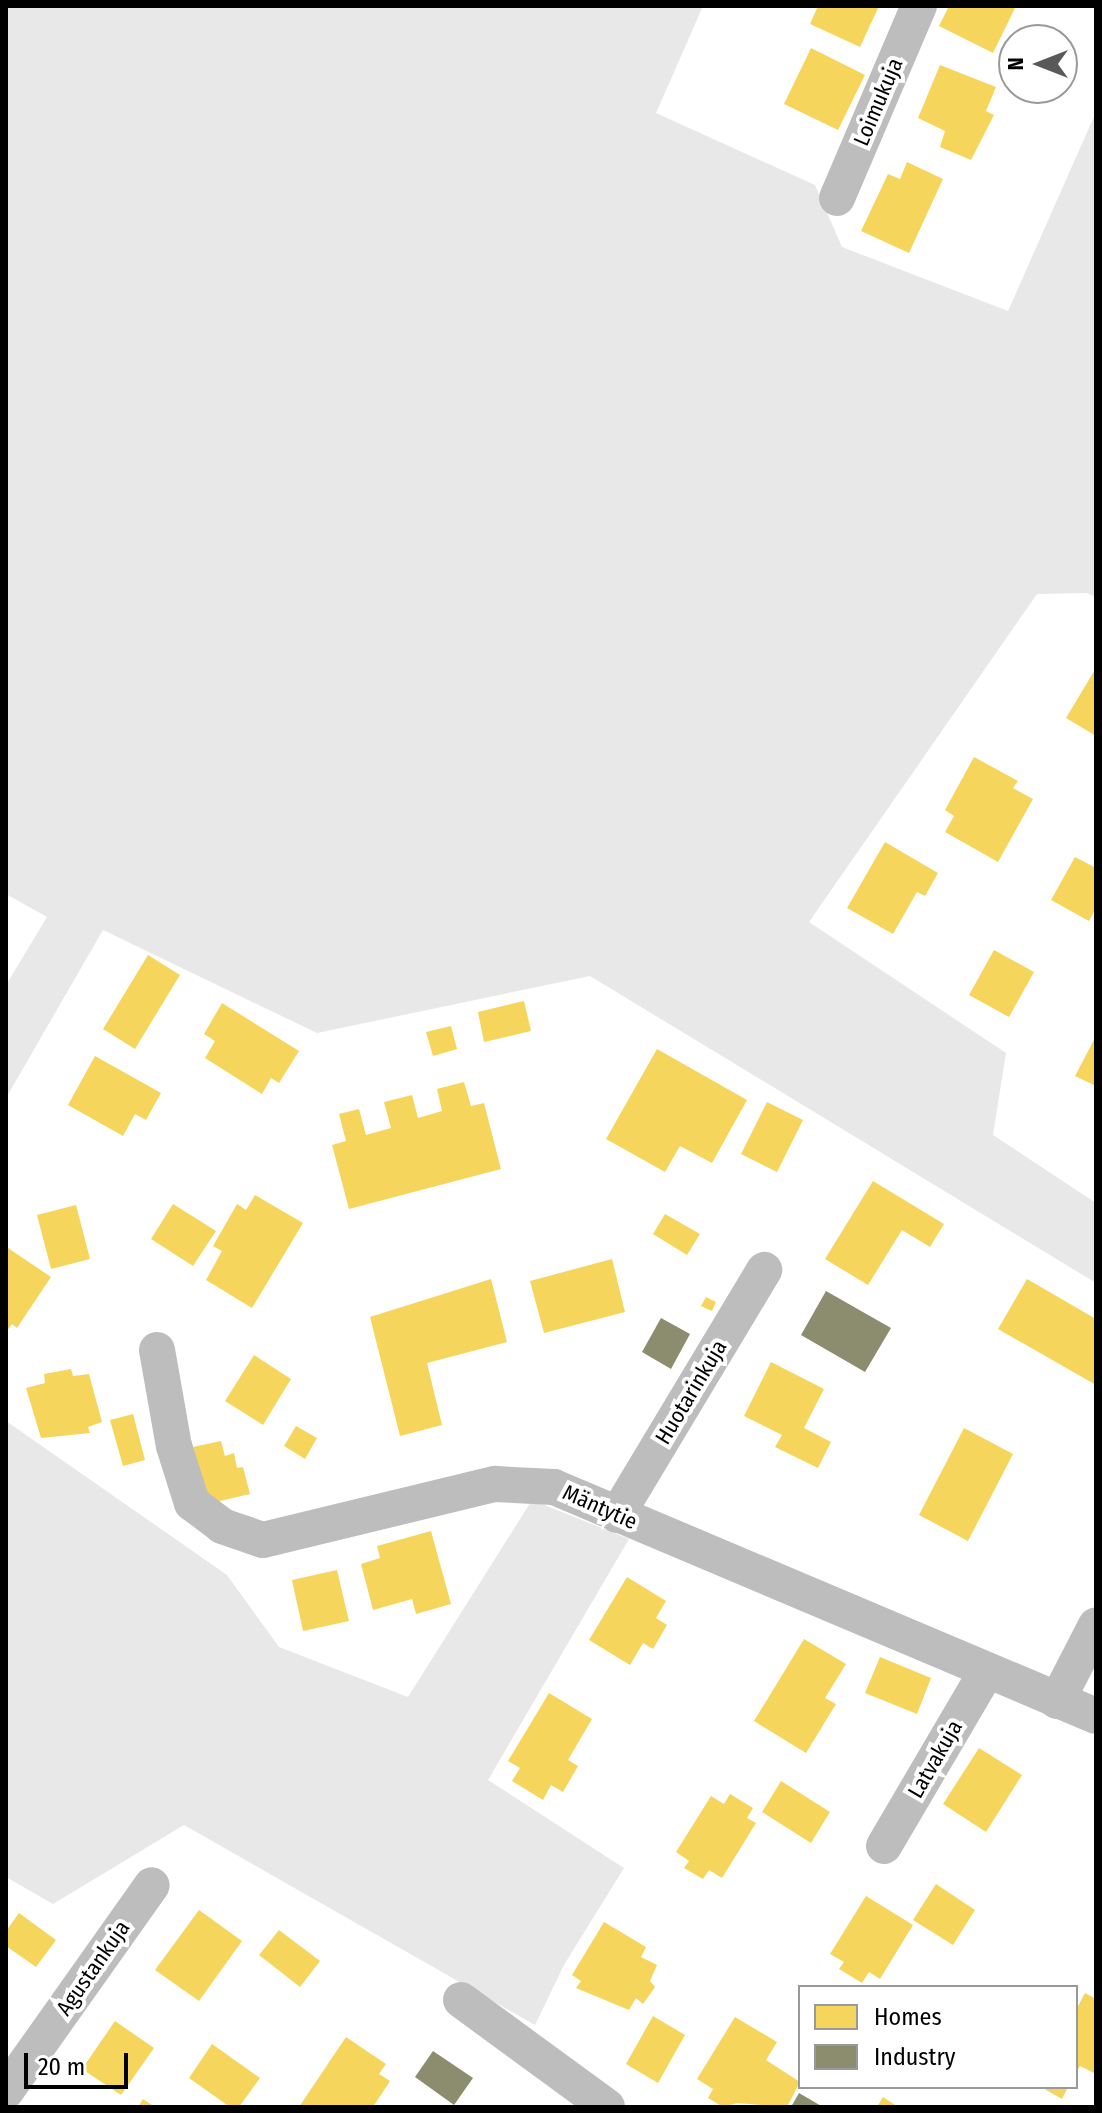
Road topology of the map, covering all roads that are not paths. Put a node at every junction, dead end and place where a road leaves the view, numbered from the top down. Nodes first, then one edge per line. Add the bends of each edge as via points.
1 (919, 6) edge
2 (837, 198) dead end
3 (764, 1270) dead end
4 (157, 1350) dead end
5 (617, 1515) junction
6 (1096, 1625) edge
7 (986, 1672) junction
8 (1057, 1701) junction
9 (1096, 1716) edge
10 (884, 1846) dead end
11 (152, 1885) dead end
12 (461, 2000) dead end
13 (6, 2091) edge
14 (607, 2107) edge

1 - 2 street, Loimukuja
3 - 5 street, Huotarinkuja
4 - 5 street, Mäntytie via 174,1446 192,1503 222,1526 263,1540 495,1484 554,1487
5 - 7 street, Mäntytie
6 - 8 street
7 - 8 street, Mäntytie
7 - 10 street, Latvakuja
8 - 9 street, Mäntytie
11 - 13 street, Agustankuja
12 - 14 street

